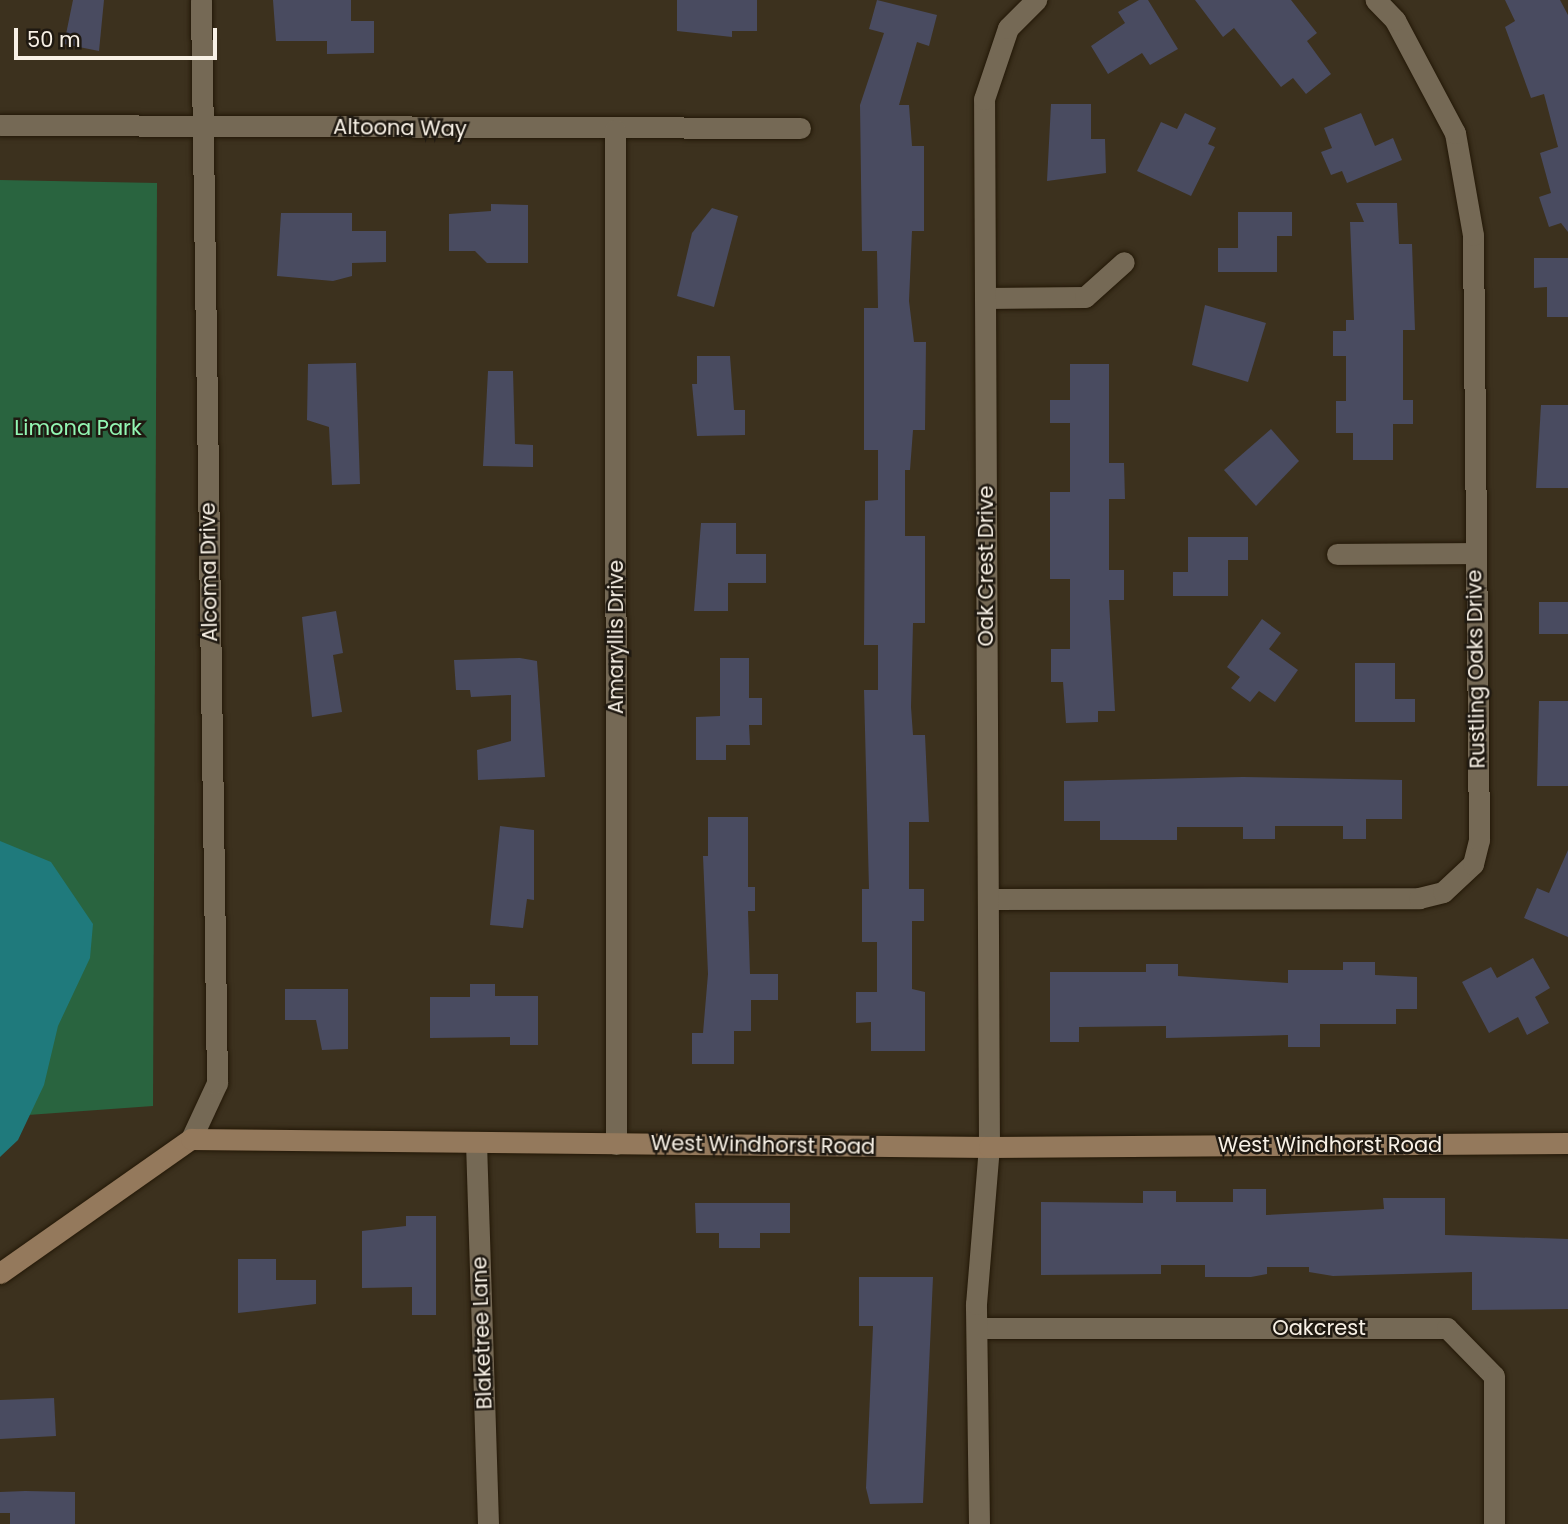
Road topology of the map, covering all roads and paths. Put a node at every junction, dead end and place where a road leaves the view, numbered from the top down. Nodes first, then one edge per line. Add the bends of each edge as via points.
1 (201, 0) edge
2 (1035, 0) edge
3 (1376, 0) edge
4 (0, 125) edge
5 (203, 127) junction
6 (800, 128) dead end
7 (615, 130) junction
8 (1124, 262) dead end
9 (985, 298) junction
10 (1474, 553) junction
11 (1337, 554) dead end
12 (988, 899) junction
13 (191, 1139) junction
14 (475, 1142) junction
15 (1568, 1143) edge
16 (616, 1144) junction
17 (989, 1147) junction
18 (0, 1273) edge
19 (977, 1328) junction
20 (488, 1524) edge
21 (979, 1524) edge
22 (1494, 1524) edge

1 - 5 street, Alcoma Drive
2 - 9 street, Oak Crest Drive via 1008,29 984,99
3 - 10 street, Rustling Oaks Drive via 1395,20 1455,133 1473,235
4 - 5 street, Altoona Way
5 - 7 street, Altoona Way
5 - 13 street, Alcoma Drive via 217,1083
6 - 7 street, Altoona Way
7 - 16 street, Amaryllis Drive
8 - 9 street via 1084,297
9 - 12 street, Oak Crest Drive
10 - 11 street
10 - 12 street, Rustling Oaks Drive via 1479,840 1473,864 1443,892 1419,898
12 - 17 street, Oak Crest Drive
13 - 14 street, West Windhorst Road
13 - 18 street
14 - 16 street, West Windhorst Road
14 - 20 street, Blaketree Lane
15 - 17 street, West Windhorst Road
16 - 17 street, West Windhorst Road
17 - 19 street
19 - 21 street
19 - 22 street, Oakcrest via 1447,1328 1494,1376

